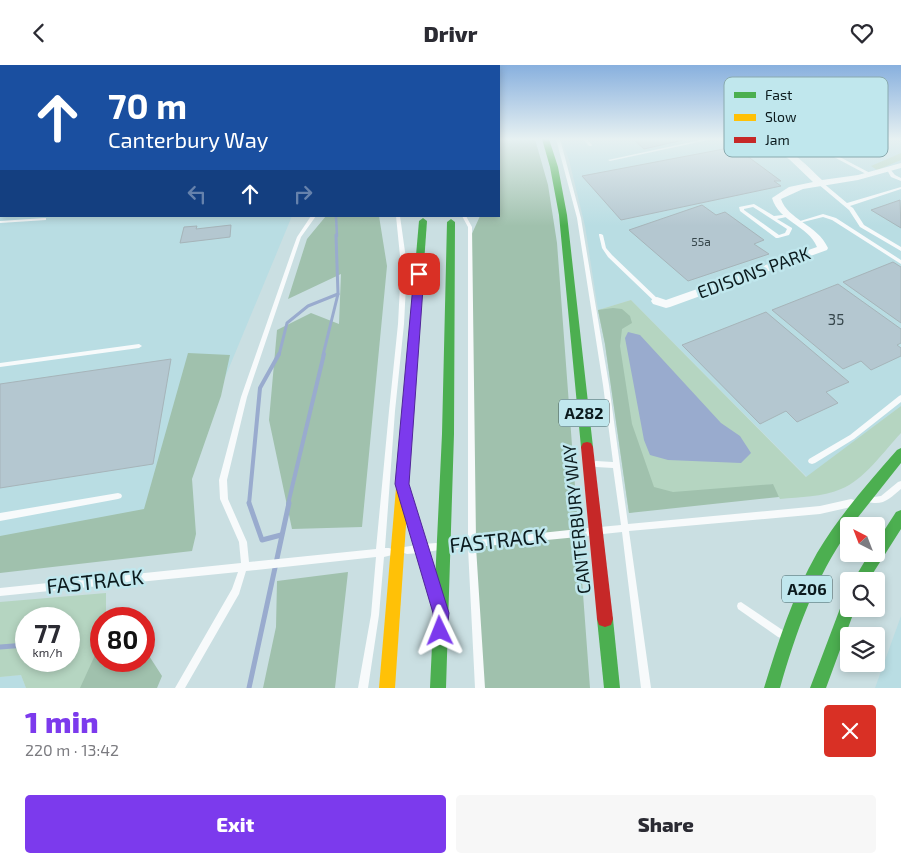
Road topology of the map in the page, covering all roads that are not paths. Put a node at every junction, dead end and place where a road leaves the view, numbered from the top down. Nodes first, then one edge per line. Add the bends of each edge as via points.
1 (554, 168) edge
2 (566, 168) edge
3 (804, 168) edge
4 (859, 168) edge
5 (894, 168) edge
6 (889, 170) junction
7 (870, 174) junction
8 (901, 180) edge
9 (820, 183) junction
10 (901, 187) edge
11 (847, 205) junction
12 (790, 215) junction
13 (313, 217) edge
14 (398, 217) edge
15 (465, 217) edge
16 (773, 218) junction
17 (44, 219) dead end
18 (423, 221) dead end
19 (0, 222) edge
20 (451, 222) dead end
21 (799, 222) junction
22 (602, 235) dead end
23 (901, 249) edge
24 (901, 262) edge
25 (657, 301) joint
26 (139, 346) dead end
27 (0, 365) edge
28 (901, 398) edge
29 (901, 454) edge
30 (812, 461) dead end
31 (579, 463) dead end
32 (617, 465) junction
33 (402, 484) junction
34 (901, 484) edge
35 (118, 496) dead end
36 (863, 501) junction
37 (0, 517) edge
38 (901, 517) edge
39 (866, 572) edge
40 (0, 592) edge
41 (741, 606) dead end
42 (441, 613) junction
43 (844, 617) edge
44 (788, 638) junction
45 (180, 688) edge
46 (363, 688) edge
47 (387, 688) edge
48 (438, 688) edge
49 (480, 688) edge
50 (612, 688) edge
51 (646, 688) edge
52 (772, 688) edge
53 (818, 688) edge

1 - 50 main road, CANTERBURY WAY / A282 via 563,215
2 - 32 lane via 580,218
3 - 9 street
4 - 7 lane
5 - 6 street
6 - 7 street
6 - 8 lane
7 - 9 street
9 - 11 lane
9 - 12 street, EDISONS PARK via 776,198 777,204
10 - 11 lane
11 - 23 lane via 862,226
12 - 16 lane
12 - 21 street, EDISONS PARK
13 - 45 lane via 295,248 244,397 223,480 224,499 243,542 245,562 236,591
14 - 46 lane via 404,266 402,324 375,615
15 - 49 lane via 470,227 472,548
16 - 16 lane via 790,231 782,236 773,235 741,208 754,205
17 - 19 lane
18 - 33 main road
20 - 42 main road
21 - 24 lane via 823,215 834,219
21 - 25 street, EDISONS PARK via 821,238 823,248 666,304
22 - 25 lane via 604,248 610,256
26 - 27 lane
28 - 30 lane via 852,437
29 - 36 main road, A206
31 - 32 lane
32 - 51 lane
33 - 42 lane
33 - 47 main road
34 - 36 lane, FASTRACK via 883,499
35 - 37 lane
36 - 40 lane, FASTRACK via 820,510
36 - 44 main road, A206 via 814,574
38 - 39 main road
41 - 44 lane
42 - 48 main road
43 - 53 main road, A206
44 - 52 main road, A206

